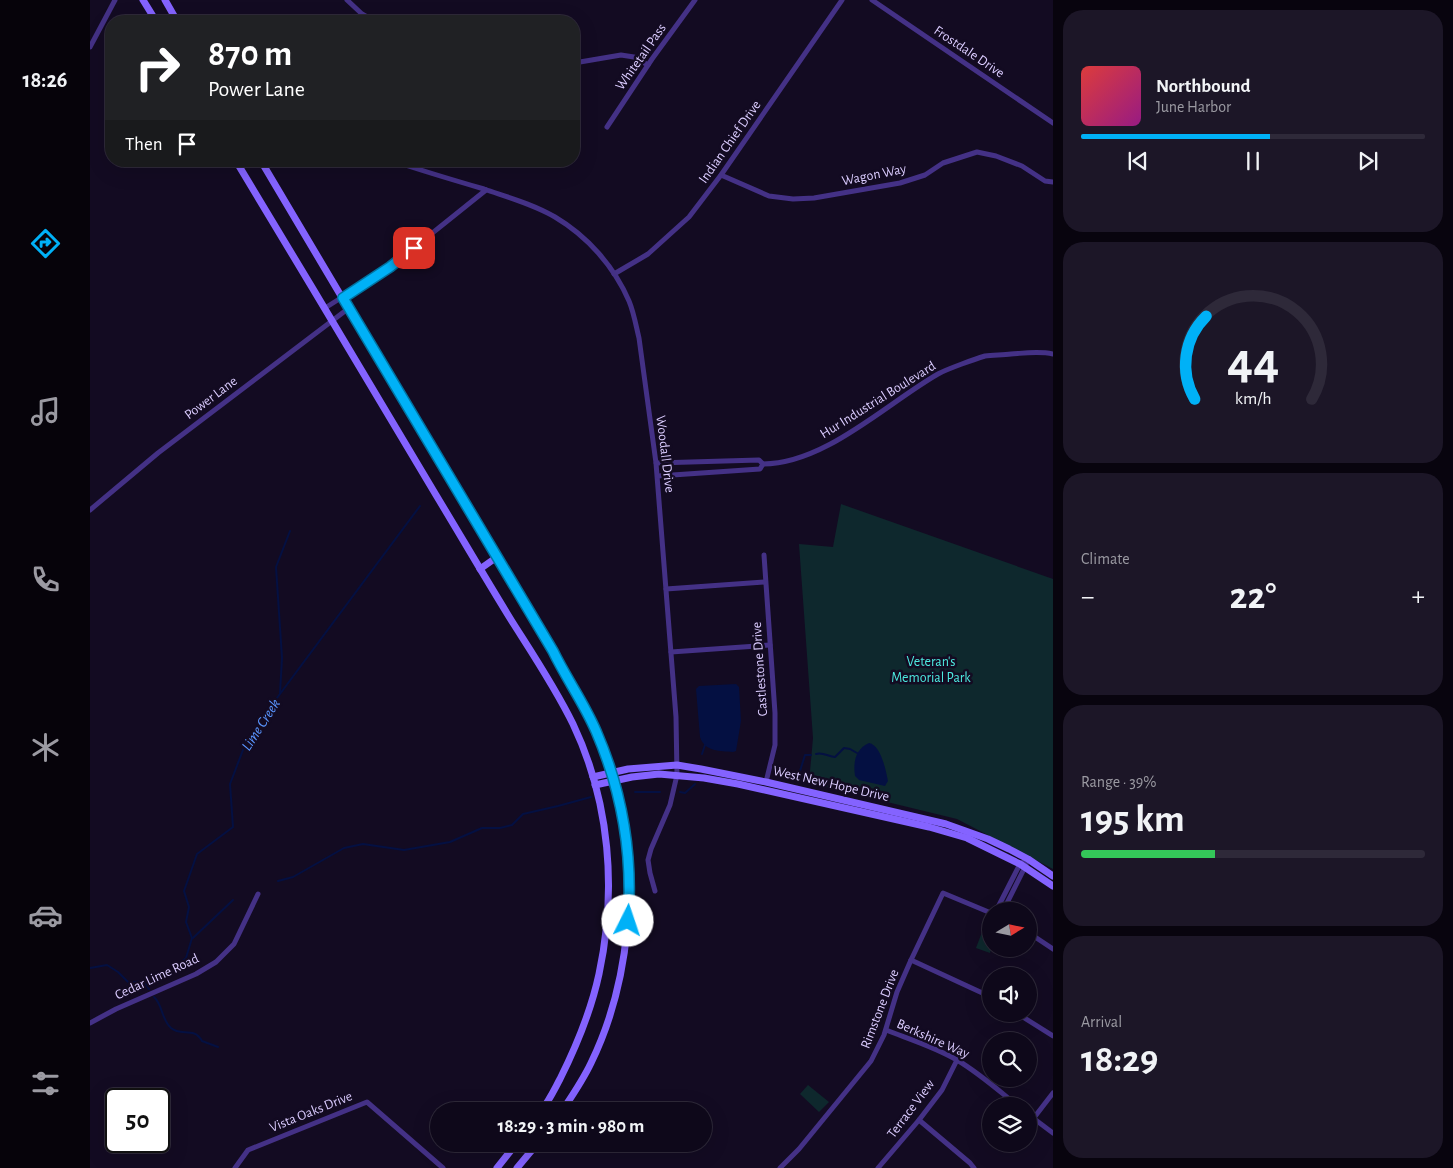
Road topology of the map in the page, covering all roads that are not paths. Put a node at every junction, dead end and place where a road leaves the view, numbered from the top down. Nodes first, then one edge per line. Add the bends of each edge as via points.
1 (115, 0) edge
2 (143, 0) edge
3 (165, 0) edge
4 (347, 0) edge
5 (695, 0) edge
6 (842, 0) edge
7 (872, 0) edge
8 (107, 15) edge
9 (152, 15) edge
10 (174, 15) edge
11 (364, 15) edge
12 (105, 19) edge
13 (90, 48) edge
14 (580, 62) edge
15 (648, 65) junction
16 (1053, 123) edge
17 (607, 127) dead end
18 (240, 167) edge
19 (265, 167) edge
20 (412, 167) edge
21 (721, 176) junction
22 (1053, 182) edge
23 (486, 190) junction
24 (614, 274) junction
25 (343, 298) junction
26 (325, 308) junction
27 (349, 308) junction
28 (332, 320) junction
29 (1053, 354) edge
30 (656, 463) junction
31 (763, 464) junction
32 (658, 476) junction
33 (90, 510) edge
34 (764, 555) dead end
35 (497, 558) junction
36 (480, 569) junction
37 (765, 582) junction
38 (666, 590) junction
39 (770, 645) junction
40 (671, 652) junction
41 (677, 765) junction
42 (611, 772) junction
43 (678, 775) junction
44 (593, 777) junction
45 (614, 781) junction
46 (766, 782) junction
47 (595, 785) junction
48 (1028, 859) junction
49 (1023, 866) junction
50 (1053, 876) edge
51 (1053, 886) edge
52 (655, 891) dead end
53 (258, 894) dead end
54 (1001, 902) edge
55 (1007, 902) edge
56 (982, 909) edge
57 (1038, 939) edge
58 (1053, 949) edge
59 (911, 960) junction
60 (982, 993) edge
61 (1031, 1022) edge
62 (90, 1023) edge
63 (886, 1030) junction
64 (1053, 1036) edge
65 (958, 1060) junction
66 (1053, 1093) edge
67 (1007, 1097) edge
68 (547, 1102) edge
69 (568, 1102) edge
70 (1037, 1110) edge
71 (919, 1120) junction
72 (1037, 1121) edge
73 (1053, 1133) edge
74 (510, 1152) edge
75 (530, 1152) edge
76 (782, 1167) edge
77 (235, 1168) edge
78 (442, 1168) edge
79 (497, 1168) edge
80 (517, 1168) edge
81 (878, 1168) edge
82 (974, 1168) edge

1 - 8 street
2 - 9 main road
3 - 10 main road
4 - 11 street
5 - 15 street, Whitetail Pass
6 - 21 street, Indian Chief Drive
7 - 16 street, Frostdale Drive
12 - 13 street
14 - 15 street via 621,55 634,57
15 - 17 street, Whitetail Pass
18 - 26 main road
19 - 25 main road
20 - 23 street, Woodall Drive
21 - 22 street, Wagon Way via 769,196 814,198 900,183 977,152 1013,162 1045,181
21 - 24 street, Indian Chief Drive via 689,217 648,254
23 - 24 street, Woodall Drive via 554,216 597,251
23 - 25 street via 390,267
24 - 30 street, Woodall Drive via 635,319
25 - 26 street
25 - 27 main road
26 - 28 main road
27 - 28 street, Power Lane
27 - 35 main road
28 - 33 street, Power Lane via 158,453
28 - 36 main road
29 - 31 street, Hur Industrial Boulevard via 984,356 940,373 829,445 800,457
30 - 31 street, Hur Industrial Boulevard via 760,460
30 - 32 street, Woodall Drive
31 - 32 street via 760,469
32 - 38 street, Woodall Drive
34 - 37 street, Castlestone Drive
35 - 36 main road
35 - 42 main road via 576,692 596,731
36 - 44 main road via 558,695
37 - 38 street
37 - 39 street, Castlestone Drive
38 - 40 street, Woodall Drive
39 - 40 street
39 - 46 street, Castlestone Drive via 775,713 774,745
40 - 41 street, Woodall Drive
41 - 42 main road, West New Hope Drive
41 - 43 street, Woodall Drive
41 - 46 main road, West New Hope Drive
42 - 44 main road, West New Hope Drive
42 - 45 main road
43 - 45 main road, West New Hope Drive via 646,774
43 - 49 main road, West New Hope Drive via 738,784 941,830 967,838
43 - 52 street, Woodall Drive via 648,860
44 - 47 main road
45 - 47 main road, West New Hope Drive
45 - 69 main road via 624,823 628,861 626,937 607,1025 592,1063
46 - 48 main road, West New Hope Drive via 946,824 988,839
47 - 68 main road via 606,833 609,870 609,911 604,951 594,995 579,1037
48 - 49 street
48 - 50 main road, West New Hope Drive
49 - 51 main road, West New Hope Drive
49 - 54 street
49 - 55 street
53 - 62 street, Cedar Lime Road via 234,944 216,962
56 - 59 street, Rimstone Drive via 944,893
57 - 58 street
59 - 60 street
59 - 63 street, Rimstone Drive
61 - 64 street
63 - 65 street, Berkshire Way
63 - 76 street, Rimstone Drive via 871,1061
65 - 67 street, Berkshire Way
65 - 71 street, Terrace View via 942,1090
66 - 70 street
71 - 81 street, Terrace View
71 - 82 street
72 - 73 street
74 - 79 main road
75 - 80 main road
77 - 78 street, Vista Oaks Drive via 248,1150 367,1102

